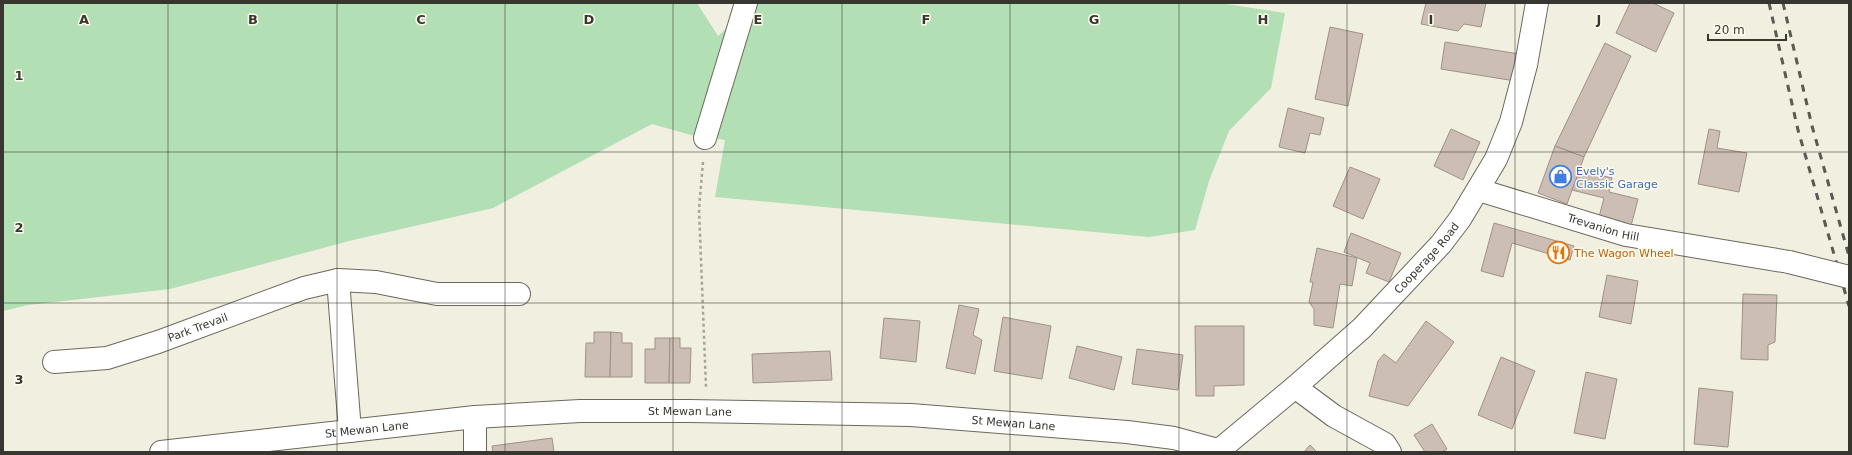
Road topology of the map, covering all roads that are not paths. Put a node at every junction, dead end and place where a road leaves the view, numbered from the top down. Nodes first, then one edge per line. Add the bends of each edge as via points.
1 (746, 3) edge
2 (1536, 3) edge
3 (705, 138) road end
4 (1479, 190) junction
5 (1849, 277) edge
6 (338, 280) junction
7 (519, 294) dead end
8 (54, 362) dead end
9 (1295, 387) junction
10 (475, 417) junction
11 (350, 432) junction
12 (293, 445) edge
13 (1218, 451) edge
14 (161, 452) edge
15 (476, 452) edge
16 (1390, 452) edge

1 - 3 street
2 - 4 street, Cooperage Road via 1526,65 1511,122 1496,159
4 - 5 street, Trevanion Hill, bridge via 1626,235 1789,262
4 - 9 street, Cooperage Road via 1440,244 1362,328
6 - 7 street, Park Trevail via 376,282 437,294
6 - 8 street, Park Trevail via 304,288 107,358
6 - 11 street
9 - 13 street, Cooperage Road
9 - 16 street via 1334,416 1385,444
10 - 11 street, St Mewan Lane
10 - 13 street, St Mewan Lane via 580,411 911,415 1127,432 1174,438
10 - 15 street
11 - 12 street, St Mewan Lane
12 - 14 street, St Mewan Lane

